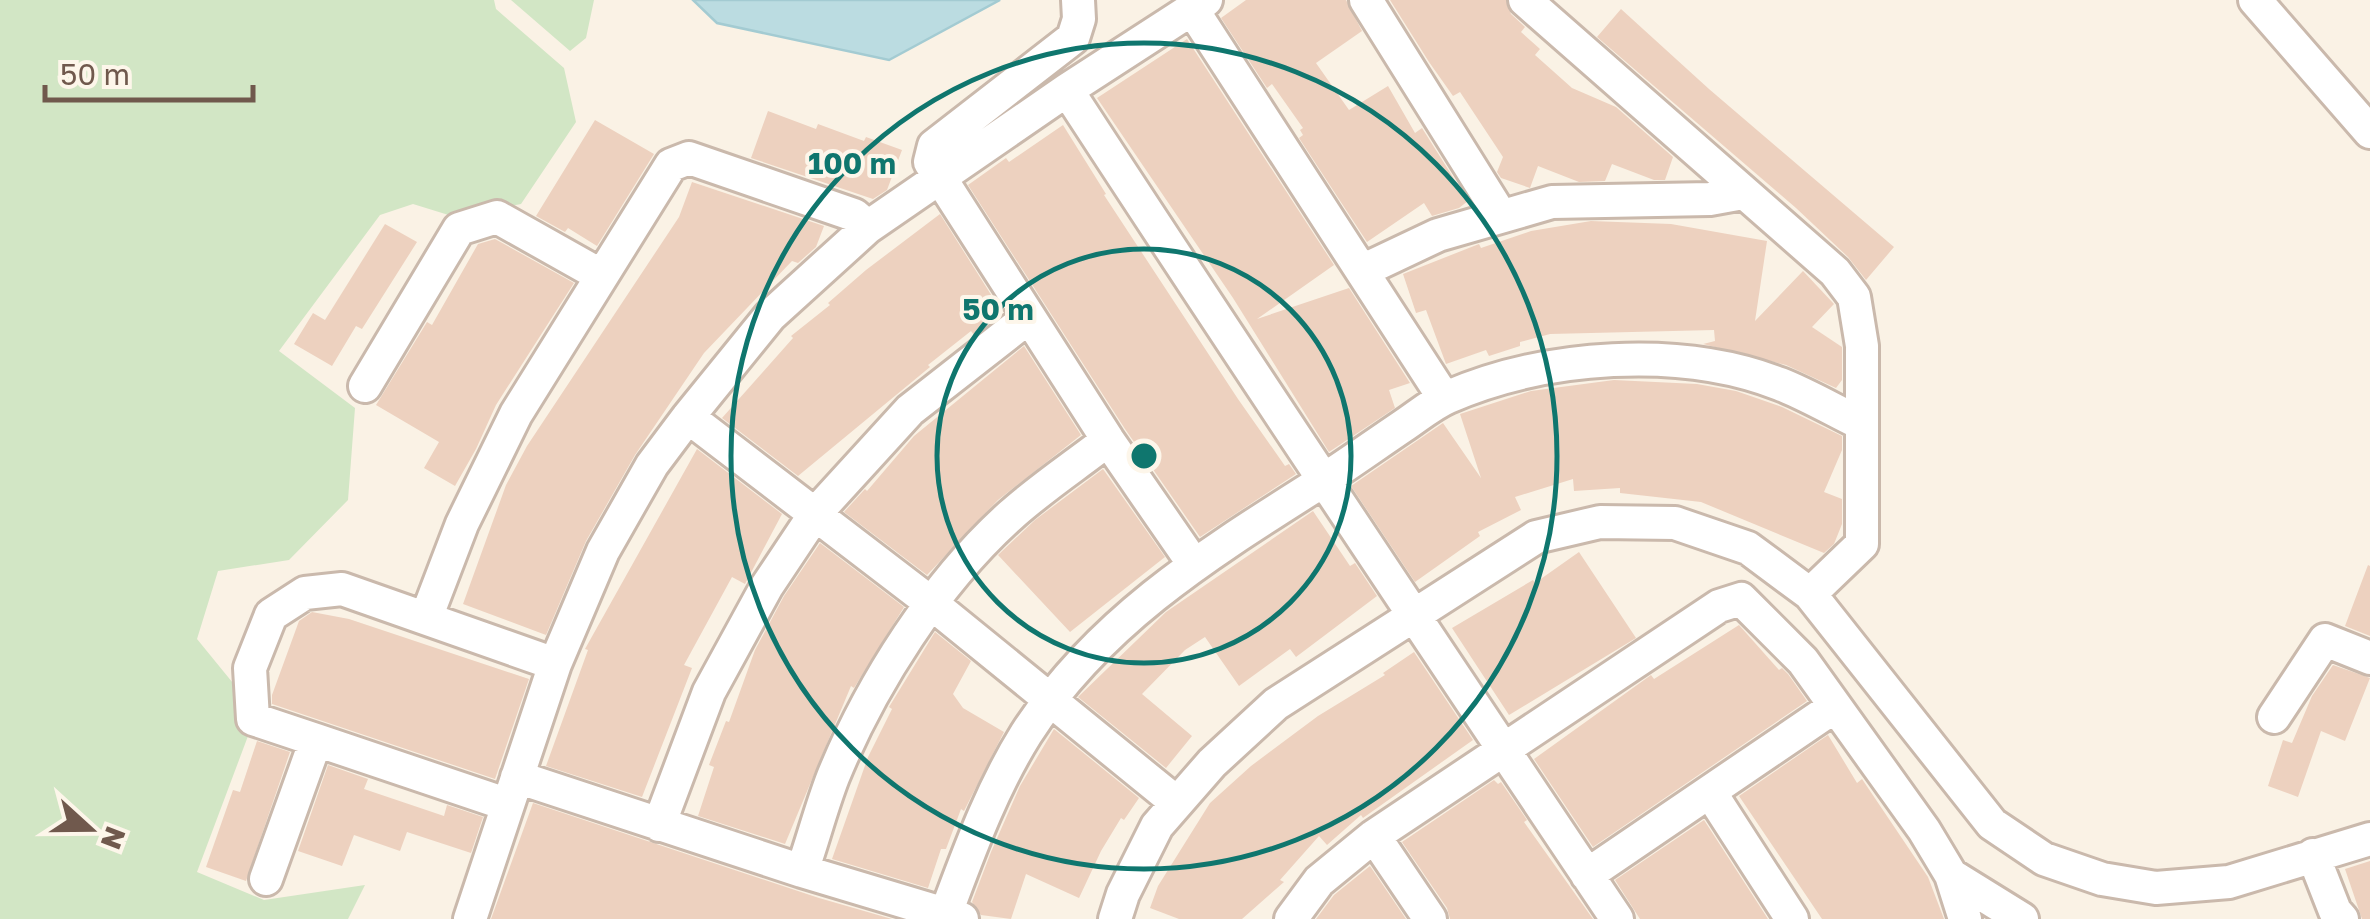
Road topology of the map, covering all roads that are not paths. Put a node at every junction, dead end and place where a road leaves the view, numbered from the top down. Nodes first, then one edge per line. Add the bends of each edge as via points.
1 (1078, 0) edge
2 (1366, 0) edge
3 (1525, 0) edge
4 (2255, 0) edge
5 (1200, 4) edge
6 (1067, 90) junction
7 (2370, 132) edge
8 (940, 178) junction
9 (1742, 194) junction
10 (1501, 216) junction
11 (868, 227) junction
12 (1364, 270) junction
13 (602, 276) junction
14 (1028, 317) junction
15 (365, 386) dead end
16 (1444, 398) junction
17 (688, 417) junction
18 (1862, 424) junction
19 (1108, 440) junction
20 (1322, 481) junction
21 (815, 514) junction
22 (1193, 563) junction
23 (1810, 594) junction
24 (932, 603) junction
25 (1415, 613) junction
26 (426, 618) junction
27 (2370, 658) edge
28 (555, 664) junction
29 (1051, 700) junction
30 (1834, 706) junction
31 (2274, 717) dead end
32 (316, 740) junction
33 (1502, 751) junction
34 (511, 791) junction
35 (1710, 792) junction
36 (1177, 803) junction
37 (659, 825) junction
38 (1374, 836) junction
39 (2370, 839) edge
40 (2313, 855) junction
41 (802, 872) junction
42 (1587, 875) junction
43 (1951, 875) junction
44 (266, 879) dead end
45 (954, 916) edge
46 (470, 919) edge
47 (1115, 919) edge
48 (1291, 919) edge
49 (1430, 919) edge
50 (1616, 919) edge
51 (1792, 919) edge
52 (1964, 919) edge
53 (2022, 919) edge
54 (2342, 919) edge

1 - 8 street via 1073,38 934,146 930,162
2 - 10 street
3 - 9 street
4 - 7 street
5 - 6 street
5 - 12 street
6 - 8 street
6 - 20 street
8 - 11 street
8 - 14 street
9 - 10 street via 1552,202
9 - 18 street via 1854,297
10 - 12 street via 1438,235
11 - 13 street via 854,215 690,158 672,165
11 - 17 street via 770,316
12 - 16 street
13 - 15 street via 497,217 460,229
13 - 26 street via 516,414 462,524
14 - 19 street
14 - 21 street via 910,410
16 - 18 street via 1508,376 1606,359 1694,363 1778,383
16 - 20 street
17 - 21 street
17 - 28 street via 603,551
18 - 23 street via 1862,544
19 - 22 street
19 - 24 street via 1011,515
20 - 22 street
20 - 25 street
21 - 24 street
21 - 37 street via 710,692
22 - 29 street via 1138,608
23 - 25 street via 1748,548 1693,529 1600,522 1536,536
23 - 40 street via 1992,824 2044,859 2102,880 2156,888 2229,882
24 - 29 street
24 - 41 street via 868,702 833,778
25 - 33 street
25 - 36 street via 1276,704
26 - 28 street
26 - 32 street via 342,589 305,593 271,615 250,668 253,718
27 - 31 street via 2326,640
28 - 34 street
29 - 36 street
29 - 45 street via 983,814
30 - 33 street via 1742,600 1719,606
30 - 35 street
30 - 43 street
32 - 34 street
32 - 44 street
33 - 38 street
33 - 42 street
34 - 37 street
34 - 46 street
35 - 42 street
35 - 51 street
36 - 47 street via 1157,826
37 - 41 street
38 - 48 street via 1319,881
38 - 49 street
39 - 40 street
40 - 54 street
41 - 45 street
42 - 50 street
43 - 52 street
43 - 53 street

